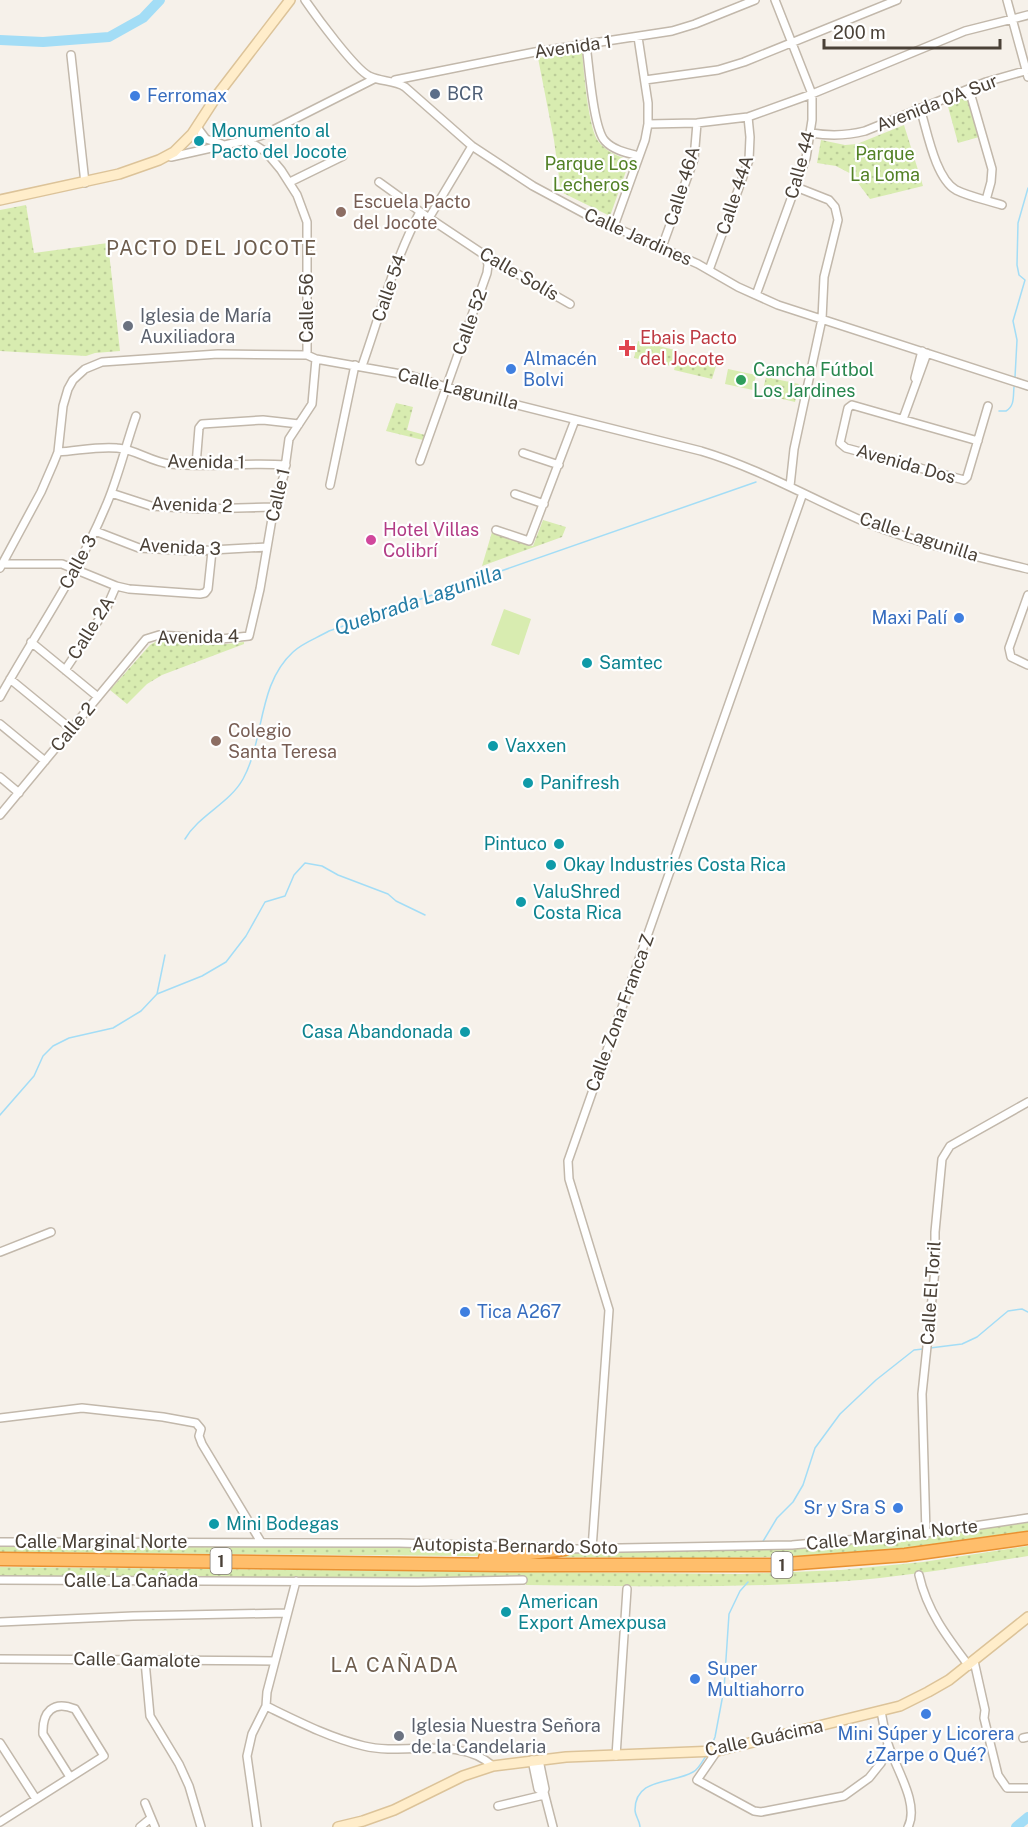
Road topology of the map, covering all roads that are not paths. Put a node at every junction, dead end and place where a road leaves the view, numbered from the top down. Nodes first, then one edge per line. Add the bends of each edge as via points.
1 (290, 0) edge
2 (305, 0) edge
3 (754, 0) edge
4 (775, 0) edge
5 (897, 0) edge
6 (1007, 0) edge
7 (1028, 15) edge
8 (1012, 18) junction
9 (638, 37) junction
10 (793, 44) junction
11 (586, 45) junction
12 (71, 55) dead end
13 (1027, 73) edge
14 (419, 76) junction
15 (374, 79) junction
16 (645, 80) junction
17 (388, 81) junction
18 (969, 89) junction
19 (415, 94) junction
20 (812, 94) junction
21 (921, 108) junction
22 (748, 117) junction
23 (697, 123) junction
24 (648, 124) junction
25 (197, 127) junction
26 (811, 133) junction
27 (190, 137) junction
28 (248, 140) junction
29 (225, 145) junction
30 (472, 146) junction
31 (343, 156) dead end
32 (639, 156) junction
33 (171, 157) junction
34 (159, 160) junction
35 (110, 176) junction
36 (379, 182) dead end
37 (85, 183) junction
38 (290, 183) junction
39 (796, 187) junction
40 (0, 200) edge
41 (986, 200) junction
42 (1002, 205) dead end
43 (420, 212) junction
44 (429, 218) junction
45 (614, 226) junction
46 (662, 247) junction
47 (486, 256) junction
48 (709, 270) junction
49 (756, 295) junction
50 (570, 304) dead end
51 (822, 319) junction
52 (924, 352) junction
53 (307, 355) junction
54 (316, 359) junction
55 (358, 366) junction
56 (1028, 386) edge
57 (446, 387) junction
58 (988, 406) dead end
59 (136, 416) dead end
60 (903, 419) junction
61 (575, 420) junction
62 (299, 424) junction
63 (978, 441) junction
64 (124, 450) junction
65 (58, 452) junction
66 (523, 453) dead end
67 (420, 460) dead end
68 (196, 465) junction
69 (286, 465) junction
70 (559, 465) junction
71 (330, 484) dead end
72 (790, 486) junction
73 (111, 493) junction
74 (803, 493) junction
75 (515, 494) dead end
76 (544, 504) junction
77 (274, 507) junction
78 (94, 531) junction
79 (496, 531) dead end
80 (267, 547) junction
81 (212, 550) junction
82 (1, 566) edge
83 (74, 568) junction
84 (1028, 569) edge
85 (116, 586) junction
86 (1028, 595) edge
87 (249, 636) joint
88 (146, 639) joint
89 (31, 642) junction
90 (1028, 665) edge
91 (65, 670) junction
92 (10, 679) junction
93 (98, 697) junction
94 (0, 698) edge
95 (0, 724) edge
96 (71, 729) junction
97 (45, 761) junction
98 (0, 777) edge
99 (19, 793) junction
100 (0, 815) edge
101 (1028, 1102) edge
102 (51, 1232) dead end
103 (0, 1252) edge
104 (0, 1418) edge
105 (1028, 1518) edge
106 (926, 1533) junction
107 (1028, 1538) edge
108 (0, 1542) edge
109 (261, 1542) junction
110 (565, 1549) junction
111 (592, 1549) junction
112 (0, 1559) edge
113 (442, 1563) junction
114 (919, 1575) dead end
115 (0, 1580) edge
116 (523, 1580) dead end
117 (296, 1581) junction
118 (627, 1589) dead end
119 (287, 1613) junction
120 (1028, 1617) edge
121 (0, 1622) edge
122 (0, 1659) edge
123 (145, 1661) junction
124 (274, 1661) junction
125 (973, 1662) junction
126 (266, 1706) junction
127 (881, 1711) junction
128 (888, 1744) junction
129 (0, 1745) edge
130 (715, 1751) junction
131 (616, 1756) junction
132 (536, 1760) junction
133 (493, 1766) junction
134 (70, 1777) junction
135 (1028, 1788) edge
136 (544, 1793) junction
137 (36, 1799) junction
138 (145, 1803) dead end
139 (498, 1806) dead end
140 (151, 1818) junction
141 (1, 1820) edge
142 (140, 1827) edge
143 (155, 1827) edge
144 (201, 1827) edge
145 (257, 1827) edge
146 (341, 1827) edge
147 (553, 1827) edge
148 (908, 1827) edge

1 - 25 main road
2 - 15 street via 361,71
3 - 9 street, Avenida 1 via 695,24
4 - 10 street, Calle 44
5 - 10 street
6 - 8 street
7 - 8 street
8 - 13 street
8 - 20 street via 965,31
9 - 11 street, Avenida 1
9 - 16 street
10 - 16 street via 724,68
10 - 20 street, Calle 44
11 - 14 street, Avenida 1
11 - 32 street via 601,136 613,147
12 - 37 street
13 - 18 street, Avenida 0A Sur
14 - 17 street, Avenida 1
14 - 19 street via 413,84
15 - 17 street, Calle Jardines
15 - 28 street
16 - 24 street
17 - 19 street, Calle Jardines via 400,83
18 - 21 street, Avenida 0A Sur
18 - 41 street via 992,169
19 - 30 street, Calle Jardines
20 - 22 street
20 - 26 street, Calle 44
21 - 26 street, Avenida 0A Sur via 850,135
21 - 41 street via 947,183
22 - 23 street
22 - 48 street, Calle 44A via 749,160
23 - 24 street
23 - 46 street, Calle 46A via 694,159
24 - 32 street
25 - 27 main road
25 - 29 street via 206,139
26 - 39 street, Calle 44
27 - 33 main road
27 - 34 main road
28 - 29 street
28 - 38 street, Calle 56 via 266,152
29 - 33 street
30 - 44 street
30 - 45 street, Calle Jardines via 533,186
31 - 38 street
32 - 45 street
33 - 34 street
33 - 35 main road
34 - 35 main road
35 - 37 main road
36 - 43 street, Calle Solís
37 - 40 main road
38 - 53 street, Calle 56 via 309,229
39 - 49 street, Calle 44
39 - 51 street via 825,198 835,207 838,220 824,277
41 - 42 street
43 - 44 street, Calle Solís
43 - 55 street, Calle 54
44 - 47 street, Calle Solís
45 - 46 street, Calle Jardines
46 - 48 street, Calle Jardines
47 - 50 street, Calle Solís
47 - 57 street, Calle 52 via 487,273
48 - 49 street, Calle Jardines
49 - 51 street, Calle Jardines
51 - 52 street, Calle Jardines
51 - 72 street
52 - 56 street, Calle Jardines
52 - 60 street
53 - 54 street, Calle Lagunilla
53 - 65 street, Calle Lagunilla via 218,354 94,364 78,374 68,389
54 - 55 street, Calle Lagunilla
54 - 62 street, Calle 1 via 312,404
55 - 57 street, Calle Lagunilla
55 - 71 street, Calle 54
57 - 61 street, Calle Lagunilla
57 - 67 street, Calle 52
58 - 63 street
59 - 64 street, Calle 3
60 - 63 street
60 - 63 street, Avenida Dos via 855,405 848,408 840,443 962,481
61 - 70 street
61 - 72 street, Calle Lagunilla via 718,456
62 - 68 street via 263,420 202,424 198,428
62 - 69 street, Calle 1 via 289,439
64 - 65 street, Avenida 1
64 - 68 street, Avenida 1 via 162,463
64 - 73 street, Calle 3
65 - 82 street, Calle Lagunilla
66 - 70 street
68 - 69 street, Avenida 1
69 - 77 street, Calle 1
70 - 76 street
72 - 74 street, Calle Lagunilla
73 - 77 street, Avenida 2 via 151,506
73 - 78 street, Calle 3
74 - 84 street, Calle Lagunilla via 906,536
74 - 111 street, Calle Zona Franca Z via 568,1161 569,1179 609,1310
75 - 76 street
76 - 79 street via 529,542
77 - 80 street, Calle 1
78 - 81 street, Avenida 3 via 139,548
78 - 83 street, Calle 3
80 - 81 street, Avenida 3
80 - 87 street, Calle 1
81 - 85 street via 208,588 200,594
82 - 83 street via 62,564
83 - 85 street
83 - 89 street, Calle 3
85 - 91 street, Calle 2A via 106,609
86 - 90 street via 1009,648 1011,657
87 - 88 street, Avenida 4 via 221,639 159,635
88 - 93 street, Calle 2
89 - 91 street
89 - 92 street, Calle 3
91 - 93 street
92 - 94 street, Calle 3
92 - 96 street
93 - 96 street, Calle 2
95 - 97 street
96 - 97 street, Calle 2
97 - 99 street, Calle 2
98 - 99 street
99 - 100 street, Calle 2
101 - 106 street, Calle El Toril via 950,1146 942,1159 922,1394
102 - 103 street
104 - 109 street via 82,1408 196,1423 201,1429 202,1444
105 - 106 street, Calle Marginal Norte
106 - 111 street, Calle Marginal Norte via 792,1545
107 - 113 highway, Autopista Bernardo Soto / 1 via 905,1555 772,1565
108 - 109 street, Calle Marginal Norte
109 - 110 street, Calle Marginal Norte via 482,1544
110 - 111 street, Calle Marginal Norte
110 - 113 highway
112 - 113 highway, Autopista Bernardo Soto / 1
114 - 125 street via 927,1604 939,1626
115 - 117 street, Calle La Cañada
116 - 117 street, Calle La Cañada
117 - 119 street
118 - 131 street
119 - 121 street
119 - 124 street
120 - 125 main road, Calle Guácima
122 - 123 street, Calle Gamalote
123 - 124 street, Calle Gamalote
123 - 144 street via 150,1716 179,1764
124 - 126 street
125 - 127 main road, Calle Guácima via 928,1692
125 - 135 street via 998,1775 1007,1788
126 - 133 street via 363,1746 459,1750 477,1755
126 - 145 street via 252,1734 247,1756
127 - 128 street
127 - 130 main road, Calle Guácima
128 - 130 street via 881,1762 868,1778 844,1796 761,1812 697,1780
128 - 148 street via 908,1794
129 - 137 street
130 - 131 main road, Calle Guácima
131 - 132 main road, Calle Guácima
132 - 133 main road, Calle Guácima
132 - 136 street
133 - 146 main road, Calle Guácima via 463,1776 394,1810
134 - 134 street via 104,1756 75,1709 63,1706 46,1713 43,1734
134 - 137 street
136 - 139 street
136 - 147 street
137 - 141 street
138 - 140 street
140 - 142 street
140 - 143 street

